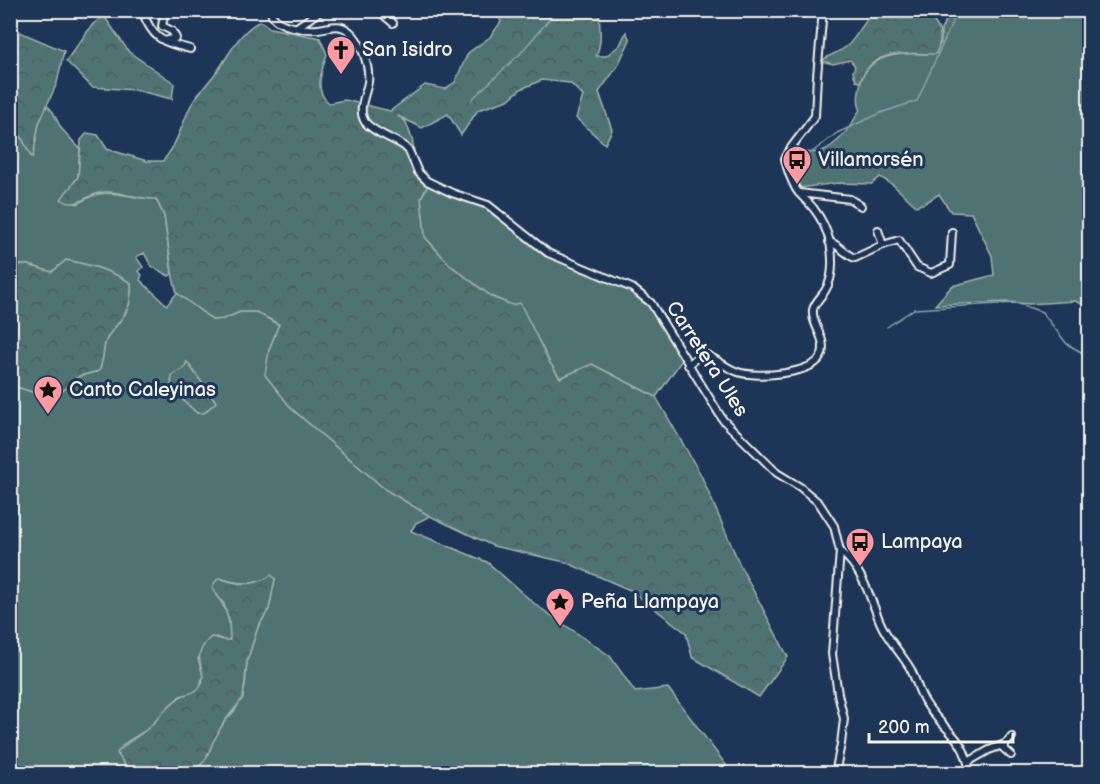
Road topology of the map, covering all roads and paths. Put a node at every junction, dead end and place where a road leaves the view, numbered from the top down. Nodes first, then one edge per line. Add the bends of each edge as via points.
1 (142, 10) edge
2 (165, 10) edge
3 (271, 10) edge
4 (322, 10) edge
5 (378, 10) edge
6 (823, 10) edge
7 (393, 23) dead end
8 (297, 27) junction
9 (165, 41) junction
10 (190, 49) dead end
11 (799, 193) junction
12 (861, 206) dead end
13 (878, 230) dead end
14 (952, 232) dead end
15 (830, 242) junction
16 (883, 245) junction
17 (688, 364) junction
18 (840, 551) junction
19 (1012, 737) dead end
20 (1001, 746) junction
21 (1011, 755) dead end
22 (968, 762) junction
23 (835, 774) edge
24 (969, 774) edge

1 - 9 street via 153,34
2 - 9 street via 162,26 176,38
3 - 8 street, Carretera Ules via 280,24
4 - 8 street
5 - 7 street
6 - 11 street via 815,116 785,159
8 - 17 street, Carretera Ules via 338,25 351,32 368,73 361,112 364,120 404,146 422,178 488,205 548,253 632,288 651,303
9 - 10 street
11 - 12 street via 850,199
11 - 15 street via 814,209
13 - 16 street
14 - 16 street via 950,265 931,273 918,267 899,240
15 - 16 street via 855,258
15 - 17 street via 830,282 813,307 823,345 819,360 800,370 752,375 737,372 702,353
17 - 18 street, Carretera Ules via 723,420 777,472 819,503 834,526
18 - 22 street via 858,569 881,623 911,670 924,700 943,726 956,736
18 - 23 street, Carretera Ules via 832,654 844,719
19 - 20 street
20 - 21 street
20 - 22 street
22 - 24 street

